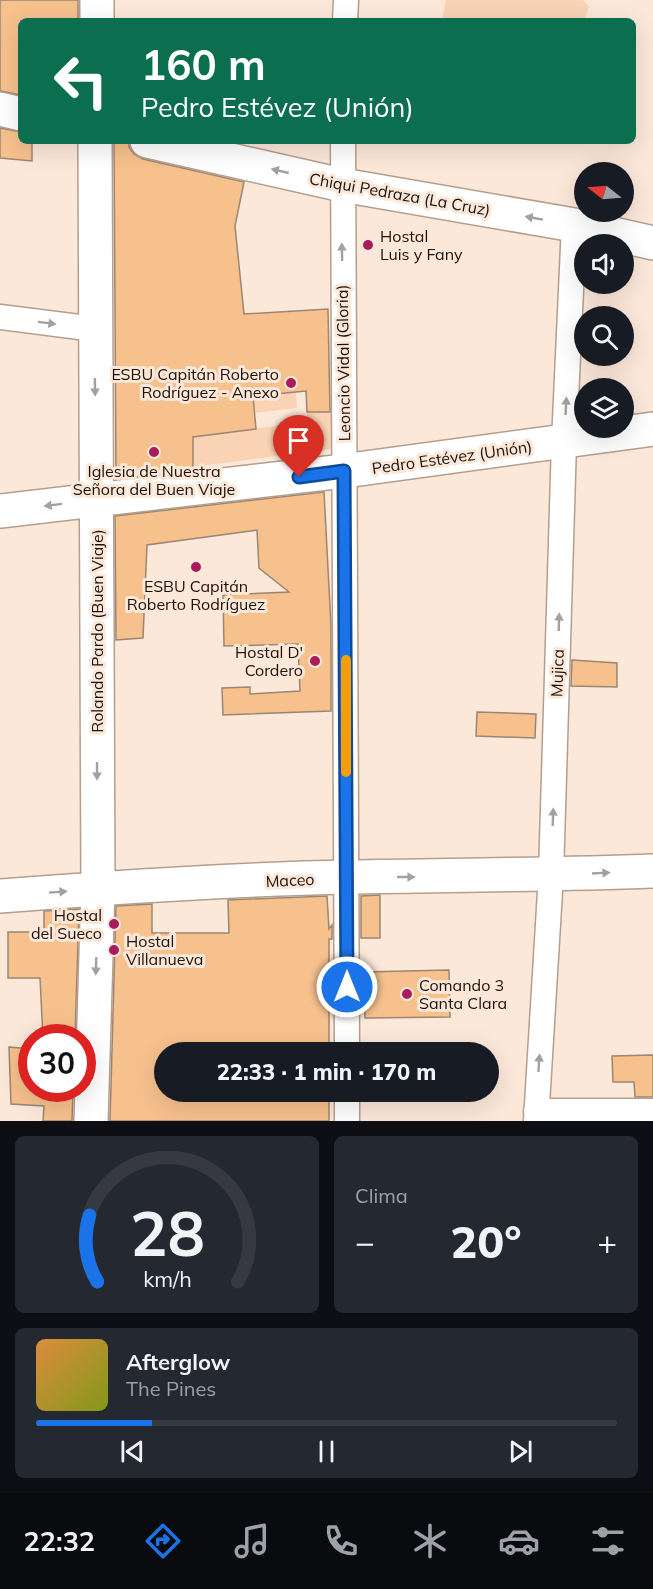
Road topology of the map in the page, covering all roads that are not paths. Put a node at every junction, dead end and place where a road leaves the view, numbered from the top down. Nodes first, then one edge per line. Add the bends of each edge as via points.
1 (97, 0) edge
2 (346, 0) edge
3 (97, 18) edge
4 (345, 18) edge
5 (0, 109) edge
6 (18, 113) edge
7 (95, 144) edge
8 (160, 144) edge
9 (343, 144) edge
10 (342, 185) junction
11 (574, 225) junction
12 (653, 243) edge
13 (0, 317) edge
14 (95, 329) junction
15 (653, 429) edge
16 (564, 442) junction
17 (344, 471) junction
18 (96, 500) junction
19 (0, 511) edge
20 (653, 870) edge
21 (551, 875) junction
22 (347, 877) junction
23 (98, 889) junction
24 (0, 896) edge
25 (347, 1042) edge
26 (347, 1102) edge
27 (653, 1111) edge
28 (536, 1116) edge
29 (92, 1121) edge
30 (347, 1121) edge

1 - 3 main road
2 - 4 street
5 - 6 main road
7 - 14 main road, Rolando Pardo (Buen Viaje)
10 -> 8 main road, Chiqui Pedraza (La Cruz)
9 - 10 street, Leoncio Vidal (Gloria)
11 -> 10 main road, Chiqui Pedraza (La Cruz)
17 -> 10 street, Leoncio Vidal (Gloria)
11 - 12 main road, Chiqui Pedraza (La Cruz)
16 -> 11 street, Mujica
13 -> 14 street
14 -> 18 main road, Rolando Pardo (Buen Viaje)
15 - 16 main road, Pedro Estévez (Unión)
16 - 17 main road, Pedro Estévez (Unión)
21 -> 16 street, Mujica
17 - 18 main road, Pedro Estévez (Unión)
17 - 22 street, Leoncio Vidal (Gloria)
18 -> 19 main road, Pedro Estévez (Unión)
18 -> 23 main road, Rolando Pardo (Buen Viaje)
21 -> 20 main road, Maceo
22 -> 21 main road, Maceo
28 -> 21 street, Mujica
22 - 23 main road, Maceo
22 - 25 street, Leoncio Vidal (Gloria)
24 -> 23 main road, Maceo
23 -> 29 main road, Rolando Pardo (Buen Viaje)
26 - 30 street
27 - 28 street

